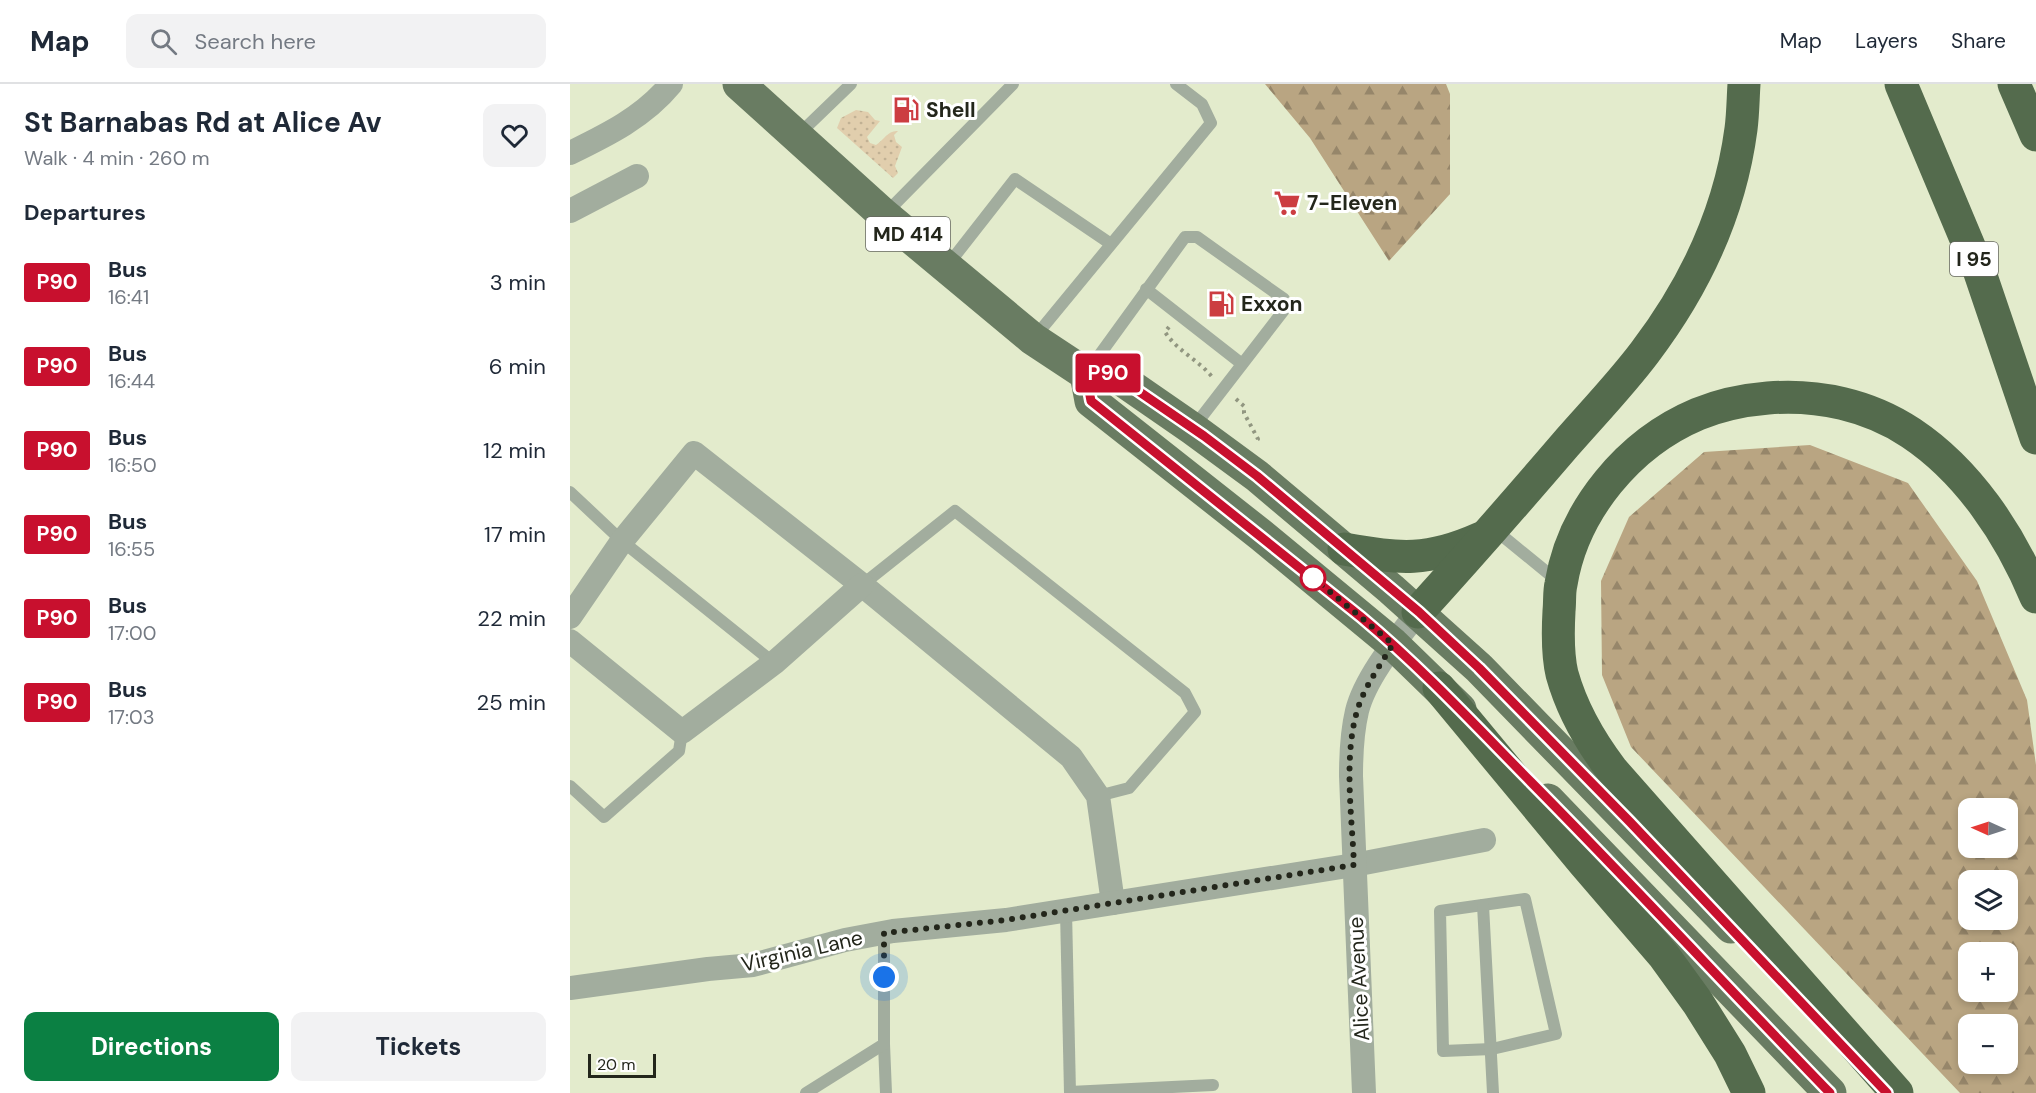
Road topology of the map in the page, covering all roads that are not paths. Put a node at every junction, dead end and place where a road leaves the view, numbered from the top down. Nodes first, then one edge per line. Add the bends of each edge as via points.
1 (671, 84) edge
2 (739, 84) edge
3 (851, 84) edge
4 (1013, 84) edge
5 (1176, 84) edge
6 (1744, 84) edge
7 (1901, 84) edge
8 (2014, 84) edge
9 (2032, 84) edge
10 (2036, 92) edge
11 (2036, 135) edge
12 (796, 137) junction
13 (570, 153) edge
14 (637, 176) dead end
15 (570, 211) edge
16 (884, 215) junction
17 (1111, 244) junction
18 (948, 266) junction
19 (1146, 289) junction
20 (1033, 339) junction
21 (1242, 364) junction
22 (1086, 374) junction
23 (1193, 429) junction
24 (2036, 438) edge
25 (570, 492) edge
26 (1491, 531) junction
27 (622, 541) junction
28 (1344, 549) junction
29 (1561, 584) junction
30 (862, 585) junction
31 (2036, 597) edge
32 (1419, 612) junction
33 (570, 617) edge
34 (570, 641) edge
35 (1393, 644) junction
36 (774, 663) junction
37 (1439, 688) junction
38 (682, 732) junction
39 (570, 786) edge
40 (1098, 796) junction
41 (1484, 840) dead end
42 (1354, 865) junction
43 (1113, 903) junction
44 (1483, 905) junction
45 (1066, 911) junction
46 (884, 933) junction
47 (570, 988) edge
48 (884, 1044) junction
49 (1492, 1049) junction
50 (1213, 1085) dead end
51 (806, 1093) edge
52 (886, 1093) edge
53 (1070, 1093) edge
54 (1364, 1093) edge
55 (1493, 1093) edge
56 (1749, 1093) edge
57 (1830, 1093) edge
58 (1887, 1093) edge
59 (1897, 1093) edge

1 - 13 street via 657,101 633,119
2 - 12 main road, MD 414
3 - 12 lane
4 - 16 lane
5 - 17 lane via 1202,104 1211,123
6 - 26 highway via 1741,129 1730,185 1715,233 1694,278 1644,354
7 - 24 highway, I 95 via 1979,270
8 - 11 highway
9 - 10 highway
12 - 16 main road, MD 414
14 - 15 street
16 - 18 main road, MD 414
17 - 18 lane via 1015,179
17 - 20 lane
18 - 20 main road, MD 414
19 - 21 lane
19 - 21 lane via 1185,237 1191,236 1284,299 1284,310
19 - 22 lane
20 - 22 main road, MD 414
21 - 23 lane
22 - 23 main road via 1112,373
22 - 35 main road via 1091,401
23 - 28 main road via 1257,476
25 - 27 lane
26 - 28 highway via 1456,549 1434,555 1386,557
26 - 29 lane
26 - 32 highway
27 - 30 street via 694,453
27 - 33 street
27 - 36 lane
28 - 32 main road
29 - 31 highway via 1573,540 1595,498 1622,464 1658,436 1697,414 1742,400 1789,396 1831,400 1872,412 1911,432 1946,461 1979,499 2007,538
29 - 59 highway via 1558,624 1562,672 1576,714 1592,743
30 - 36 street
30 - 40 street via 1071,757
30 - 40 lane via 955,511 1185,693 1195,712 1129,788
32 - 35 street
32 - 58 main road via 1630,822
34 - 38 street
35 - 37 main road
35 - 42 street via 1363,695 1354,724
36 - 38 street
37 - 56 highway via 1664,956 1730,1054
37 - 57 main road
38 - 39 lane via 679,751 604,817
40 - 43 street
41 - 42 street, Virginia Lane
42 - 43 street, Virginia Lane
42 - 54 street, Alice Avenue
43 - 45 street, Virginia Lane
44 - 49 lane
44 - 49 lane via 1440,911 1443,1051
44 - 49 lane via 1525,898 1556,1034
45 - 46 street, Virginia Lane
45 - 53 lane
46 - 47 street, Virginia Lane via 753,965
46 - 48 lane
48 - 51 lane
48 - 52 lane
49 - 55 lane
50 - 53 lane

